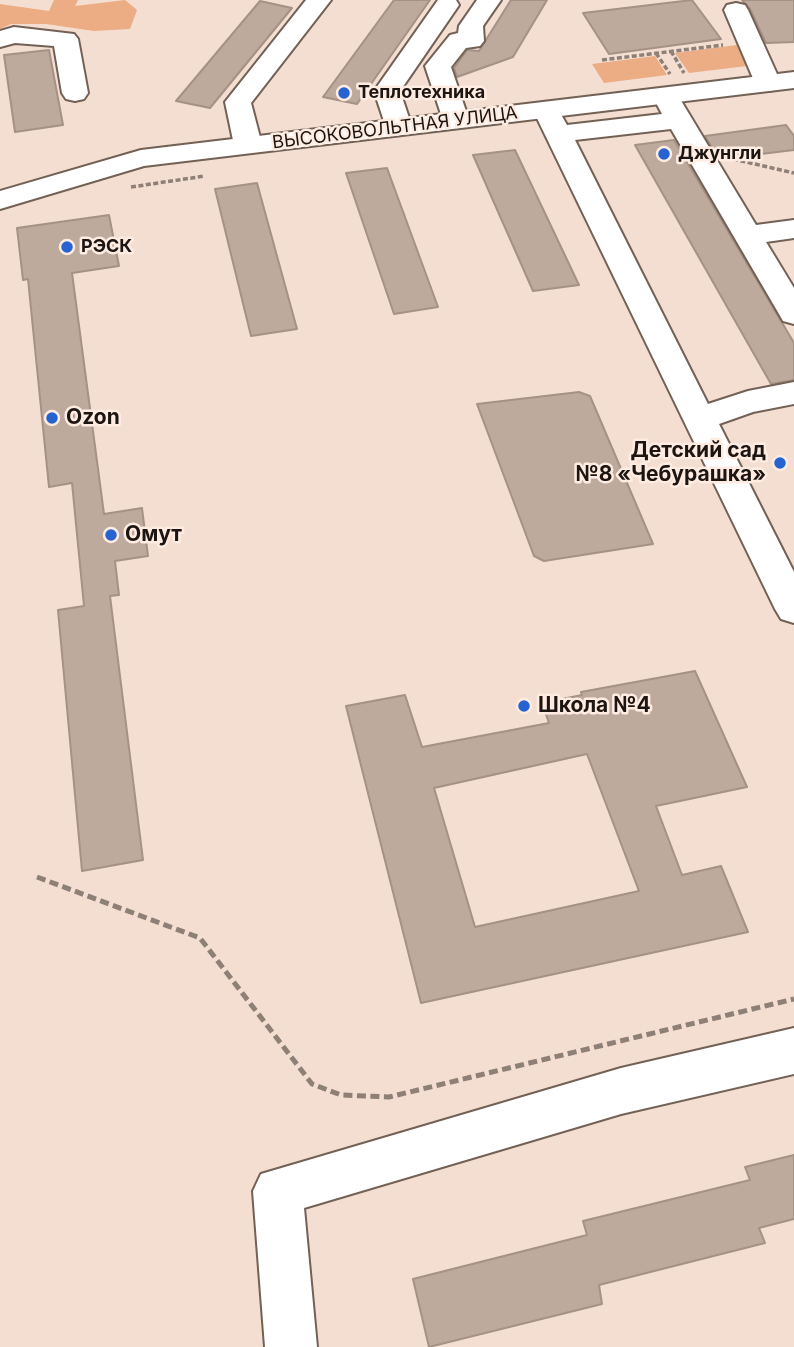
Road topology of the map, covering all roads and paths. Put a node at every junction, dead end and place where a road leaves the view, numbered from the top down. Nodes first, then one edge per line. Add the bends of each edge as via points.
1 (319, 0) edge
2 (489, 0) edge
3 (447, 5) dead end
4 (736, 10) dead end
5 (0, 39) edge
6 (700, 43) dead end
7 (726, 44) dead end
8 (703, 47) junction
9 (670, 51) junction
10 (656, 53) junction
11 (603, 60) dead end
12 (687, 76) dead end
13 (781, 81) edge
14 (75, 93) dead end
15 (676, 108) junction
16 (456, 120) junction
17 (552, 122) junction
18 (398, 127) junction
19 (248, 145) junction
20 (794, 173) edge
21 (0, 200) edge
22 (794, 229) edge
23 (747, 235) junction
24 (794, 314) edge
25 (794, 393) edge
26 (699, 419) junction
27 (794, 609) edge
28 (37, 877) dead end
29 (794, 999) edge
30 (794, 1051) edge
31 (291, 1347) edge

1 - 19 main road via 238,102
2 - 16 main road via 471,26 471,41 459,40 438,66
3 - 18 main road via 387,91
4 - 13 main road
5 - 14 main road via 15,35 65,39
6 - 8 path
7 - 8 path
8 - 9 path
9 - 10 path
9 - 12 path
10 - 11 path
10 - 15 path
13 - 15 main road, ВЫСОКОВОЛЬТНАЯ УЛИЦА
15 - 17 main road, ВЫСОКОВОЛЬТНАЯ УЛИЦА
15 - 20 path via 742,162
15 - 23 main road
16 - 17 main road, ВЫСОКОВОЛЬТНАЯ УЛИЦА
16 - 18 main road, ВЫСОКОВОЛЬТНАЯ УЛИЦА
17 - 26 main road
18 - 19 main road, ВЫСОКОВОЛЬТНАЯ УЛИЦА
19 - 21 main road, ВЫСОКОВОЛЬТНАЯ УЛИЦА via 141,158
22 - 23 main road
23 - 24 main road
25 - 26 main road
26 - 27 main road
28 - 29 path via 200,938 312,1084 341,1095 388,1097
30 - 31 main road via 621,1091 278,1191

